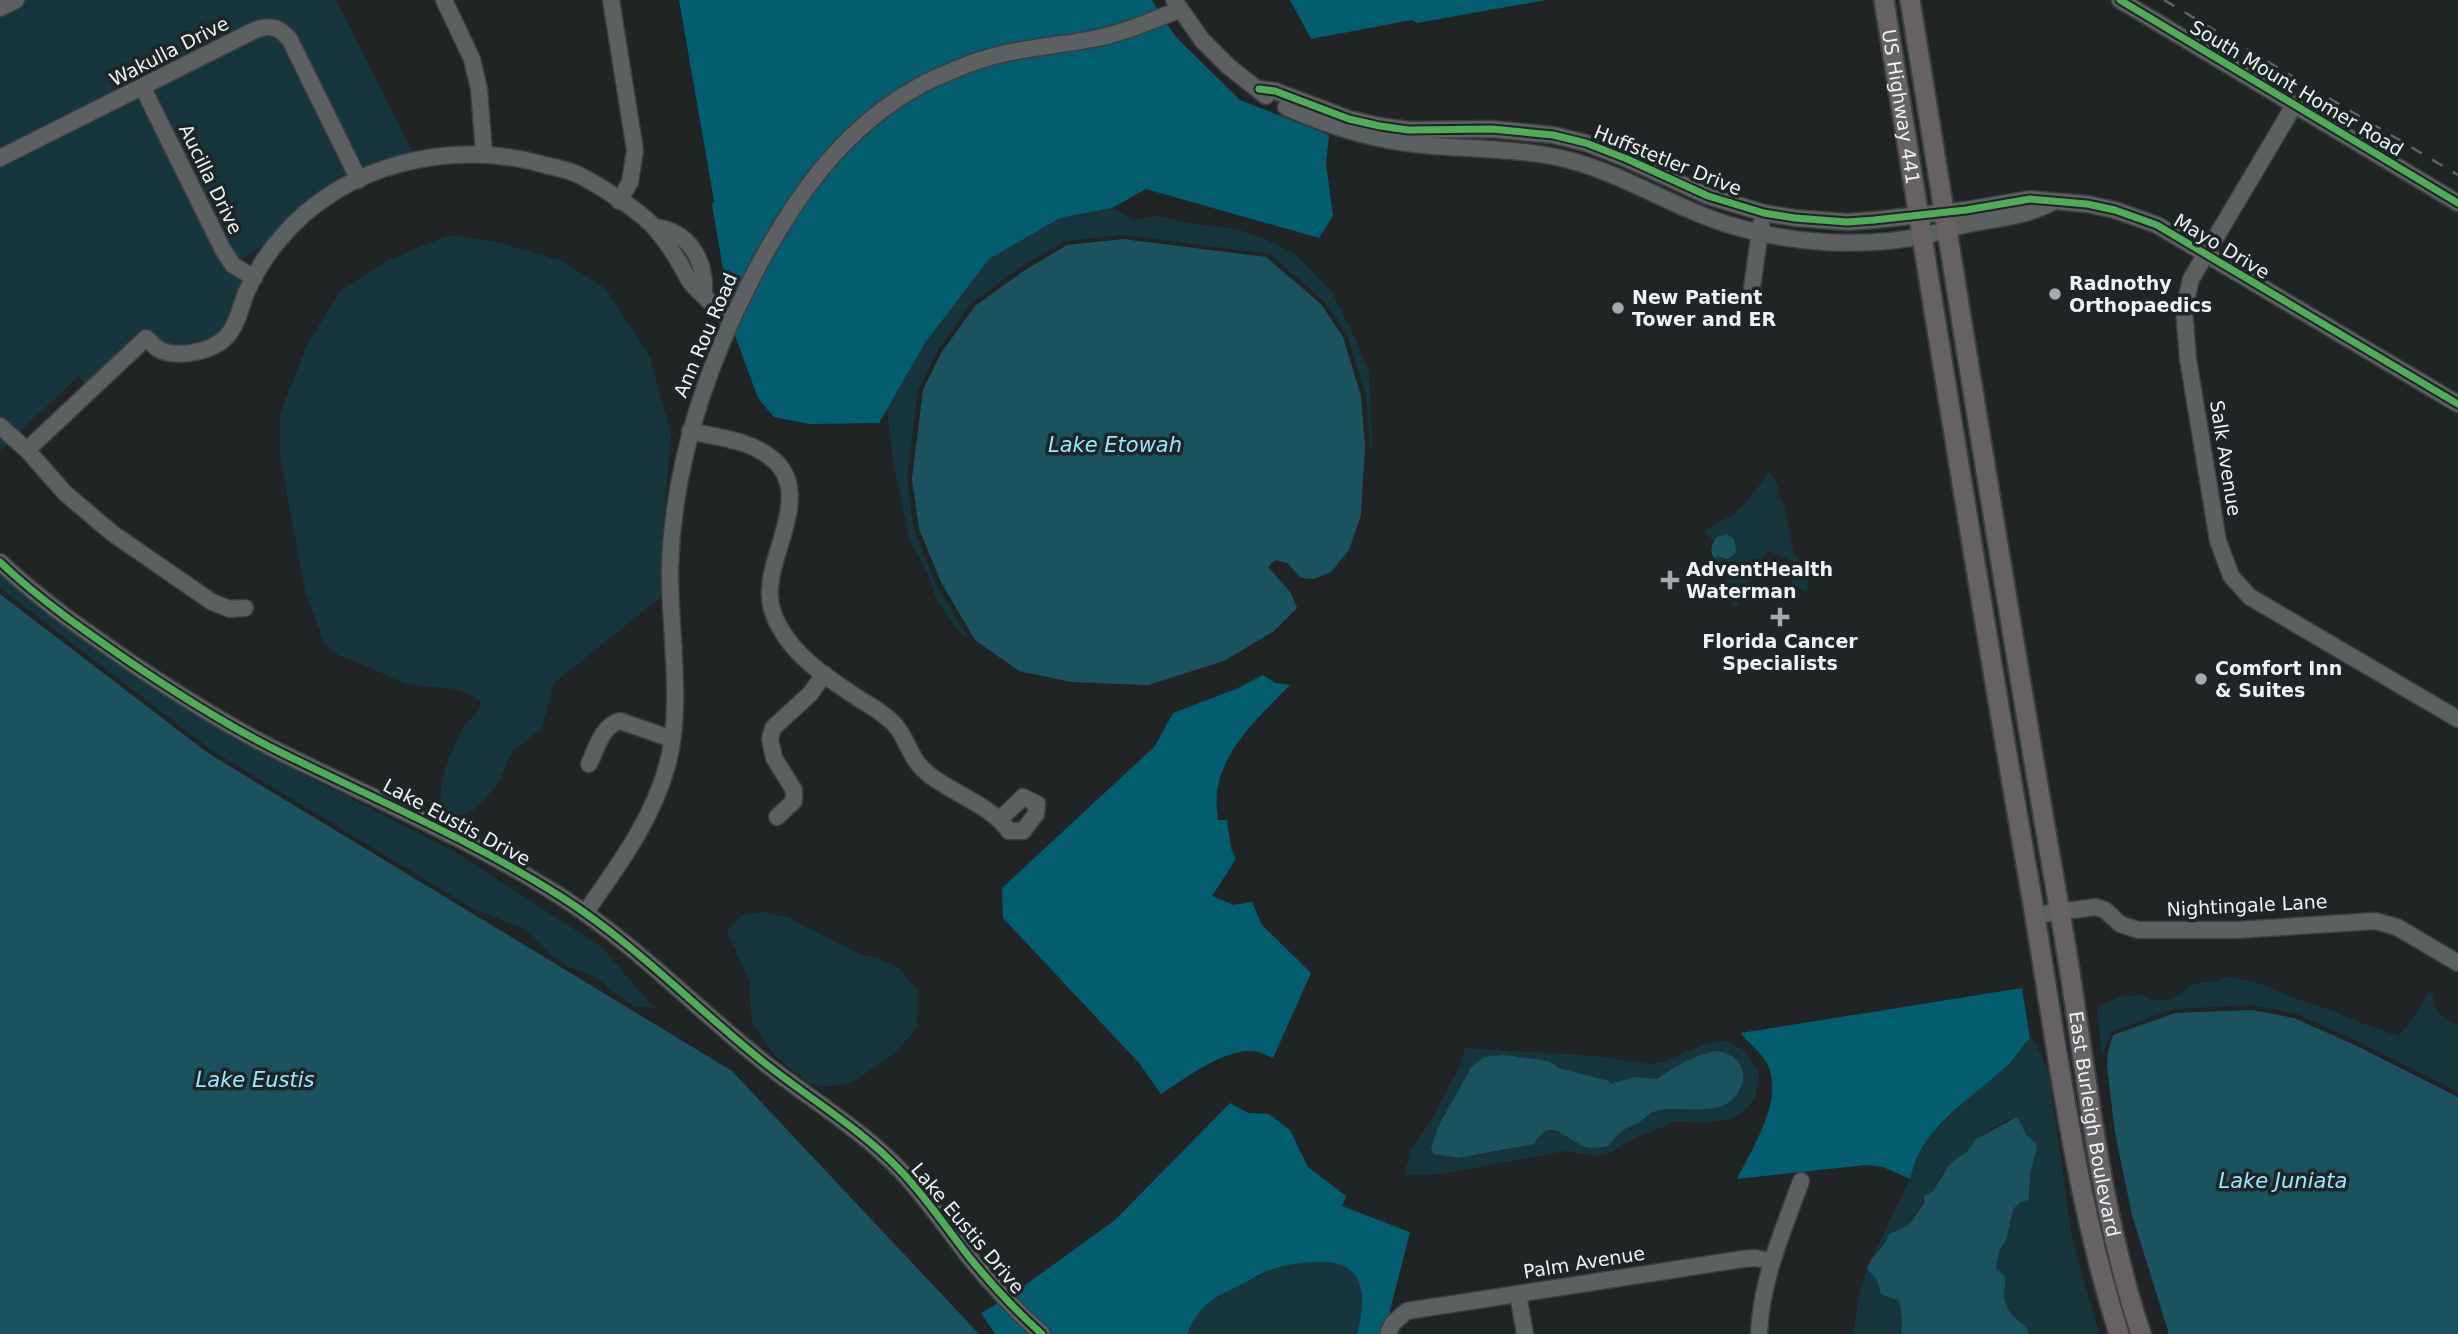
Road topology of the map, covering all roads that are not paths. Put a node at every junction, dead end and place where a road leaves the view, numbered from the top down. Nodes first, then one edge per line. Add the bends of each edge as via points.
1 (16, 0) edge
2 (444, 0) edge
3 (611, 0) edge
4 (1884, 0) edge
5 (2119, 0) edge
6 (1909, 4) edge
7 (1177, 5) edge
8 (0, 8) edge
9 (143, 88) junction
10 (1259, 89) junction
11 (2295, 104) junction
12 (484, 153) junction
13 (0, 158) edge
14 (359, 180) junction
15 (620, 201) junction
16 (2458, 203) edge
17 (1763, 213) junction
18 (1919, 215) junction
19 (1946, 221) junction
20 (654, 227) junction
21 (1760, 232) junction
22 (1922, 236) junction
23 (684, 239) junction
24 (672, 251) junction
25 (2206, 254) junction
26 (254, 278) junction
27 (1752, 288) dead end
28 (704, 294) junction
29 (730, 321) junction
30 (2458, 404) edge
31 (1950, 414) junction
32 (0, 426) edge
33 (690, 431) junction
34 (27, 450) junction
35 (0, 562) edge
36 (2004, 584) junction
37 (245, 608) dead end
38 (824, 674) junction
39 (2458, 719) edge
40 (672, 739) junction
41 (589, 764) dead end
42 (777, 817) dead end
43 (1000, 819) dead end
44 (2060, 911) junction
45 (584, 913) junction
46 (2035, 915) junction
47 (2458, 963) edge
48 (1801, 1181) dead end
49 (1771, 1261) junction
50 (1518, 1294) junction
51 (1042, 1334) edge
52 (1388, 1334) edge
53 (1525, 1334) edge
54 (1759, 1334) edge
55 (2119, 1334) edge
56 (2141, 1334) edge

1 - 8 street
2 - 12 street via 472,59
3 - 15 street via 635,150 630,182
4 - 18 main road, US Highway 441
5 - 11 street, South Mount Homer Road
6 - 19 main road, East Burleigh Boulevard
7 - 10 street, Huffstetler Drive via 1202,40
7 - 29 street, Ann Rou Road via 1118,33 995,55 962,66 895,101 862,126 811,180
9 - 13 street, Wakulla Drive
9 - 14 street, Wakulla Drive via 260,28 277,28 290,40
9 - 26 street, Aucilla Drive via 223,250 233,265
10 - 17 street, Huffstetler Drive via 1380,126 1492,129 1586,143 1708,196
10 - 21 street, Huffstetler Drive via 1270,100 1308,117 1378,138 1574,161 1734,227
11 - 16 street, South Mount Homer Road
11 - 25 street, Salk Avenue
12 - 14 street via 429,156
12 - 15 street via 578,174
14 - 26 street via 300,217
15 - 20 street
17 - 18 street, Huffstetler Drive via 1847,222
17 - 21 street
18 - 19 street, Huffstetler Drive
18 - 22 main road, US Highway 441
19 - 22 street, Huffstetler Drive
19 - 25 street, Mayo Drive via 2032,213 2051,203 2087,204 2157,225
19 - 36 main road, East Burleigh Boulevard
20 - 23 street
20 - 24 street
21 - 22 street, Huffstetler Drive via 1839,242
21 - 27 street
22 - 31 main road, US Highway 441
23 - 24 street
23 - 28 street via 700,260
24 - 28 street via 691,283
25 - 30 street, Mayo Drive
25 - 39 street, Salk Avenue via 2186,294 2184,326 2218,541 2231,576 2260,604
26 - 34 street via 228,336 212,347 182,353 158,348 146,338
28 - 29 street
29 - 33 street, Ann Rou Road
31 - 36 main road via 1962,427 1987,566
31 - 46 main road, East Burleigh Boulevard
32 - 34 street
33 - 38 street via 746,444 782,468 790,485 788,517 773,571 771,608 789,643
33 - 40 street, Ann Rou Road via 680,473 671,557
34 - 37 street via 65,493 112,533 212,601 230,609
35 - 45 street, Lake Eustis Drive via 88,634 222,722 454,836
36 - 44 main road, East Burleigh Boulevard
38 - 42 street via 774,728 770,739 774,758 794,790 794,801
38 - 43 street via 895,726 914,761 932,777
40 - 41 street via 620,721 612,723
40 - 45 street, Ann Rou Road via 651,811
44 - 46 street, Nightingale Lane
44 - 47 street, Nightingale Lane via 2101,908 2120,924 2138,930 2236,930 2375,921 2397,927
44 - 56 main road, East Burleigh Boulevard via 2104,1191
45 - 51 street, Lake Eustis Drive via 898,1168 1004,1298
46 - 55 main road, East Burleigh Boulevard via 2082,1189
48 - 49 street
49 - 50 street, Palm Avenue via 1742,1259
49 - 54 street
50 - 52 street, Palm Avenue via 1407,1311
50 - 53 street

